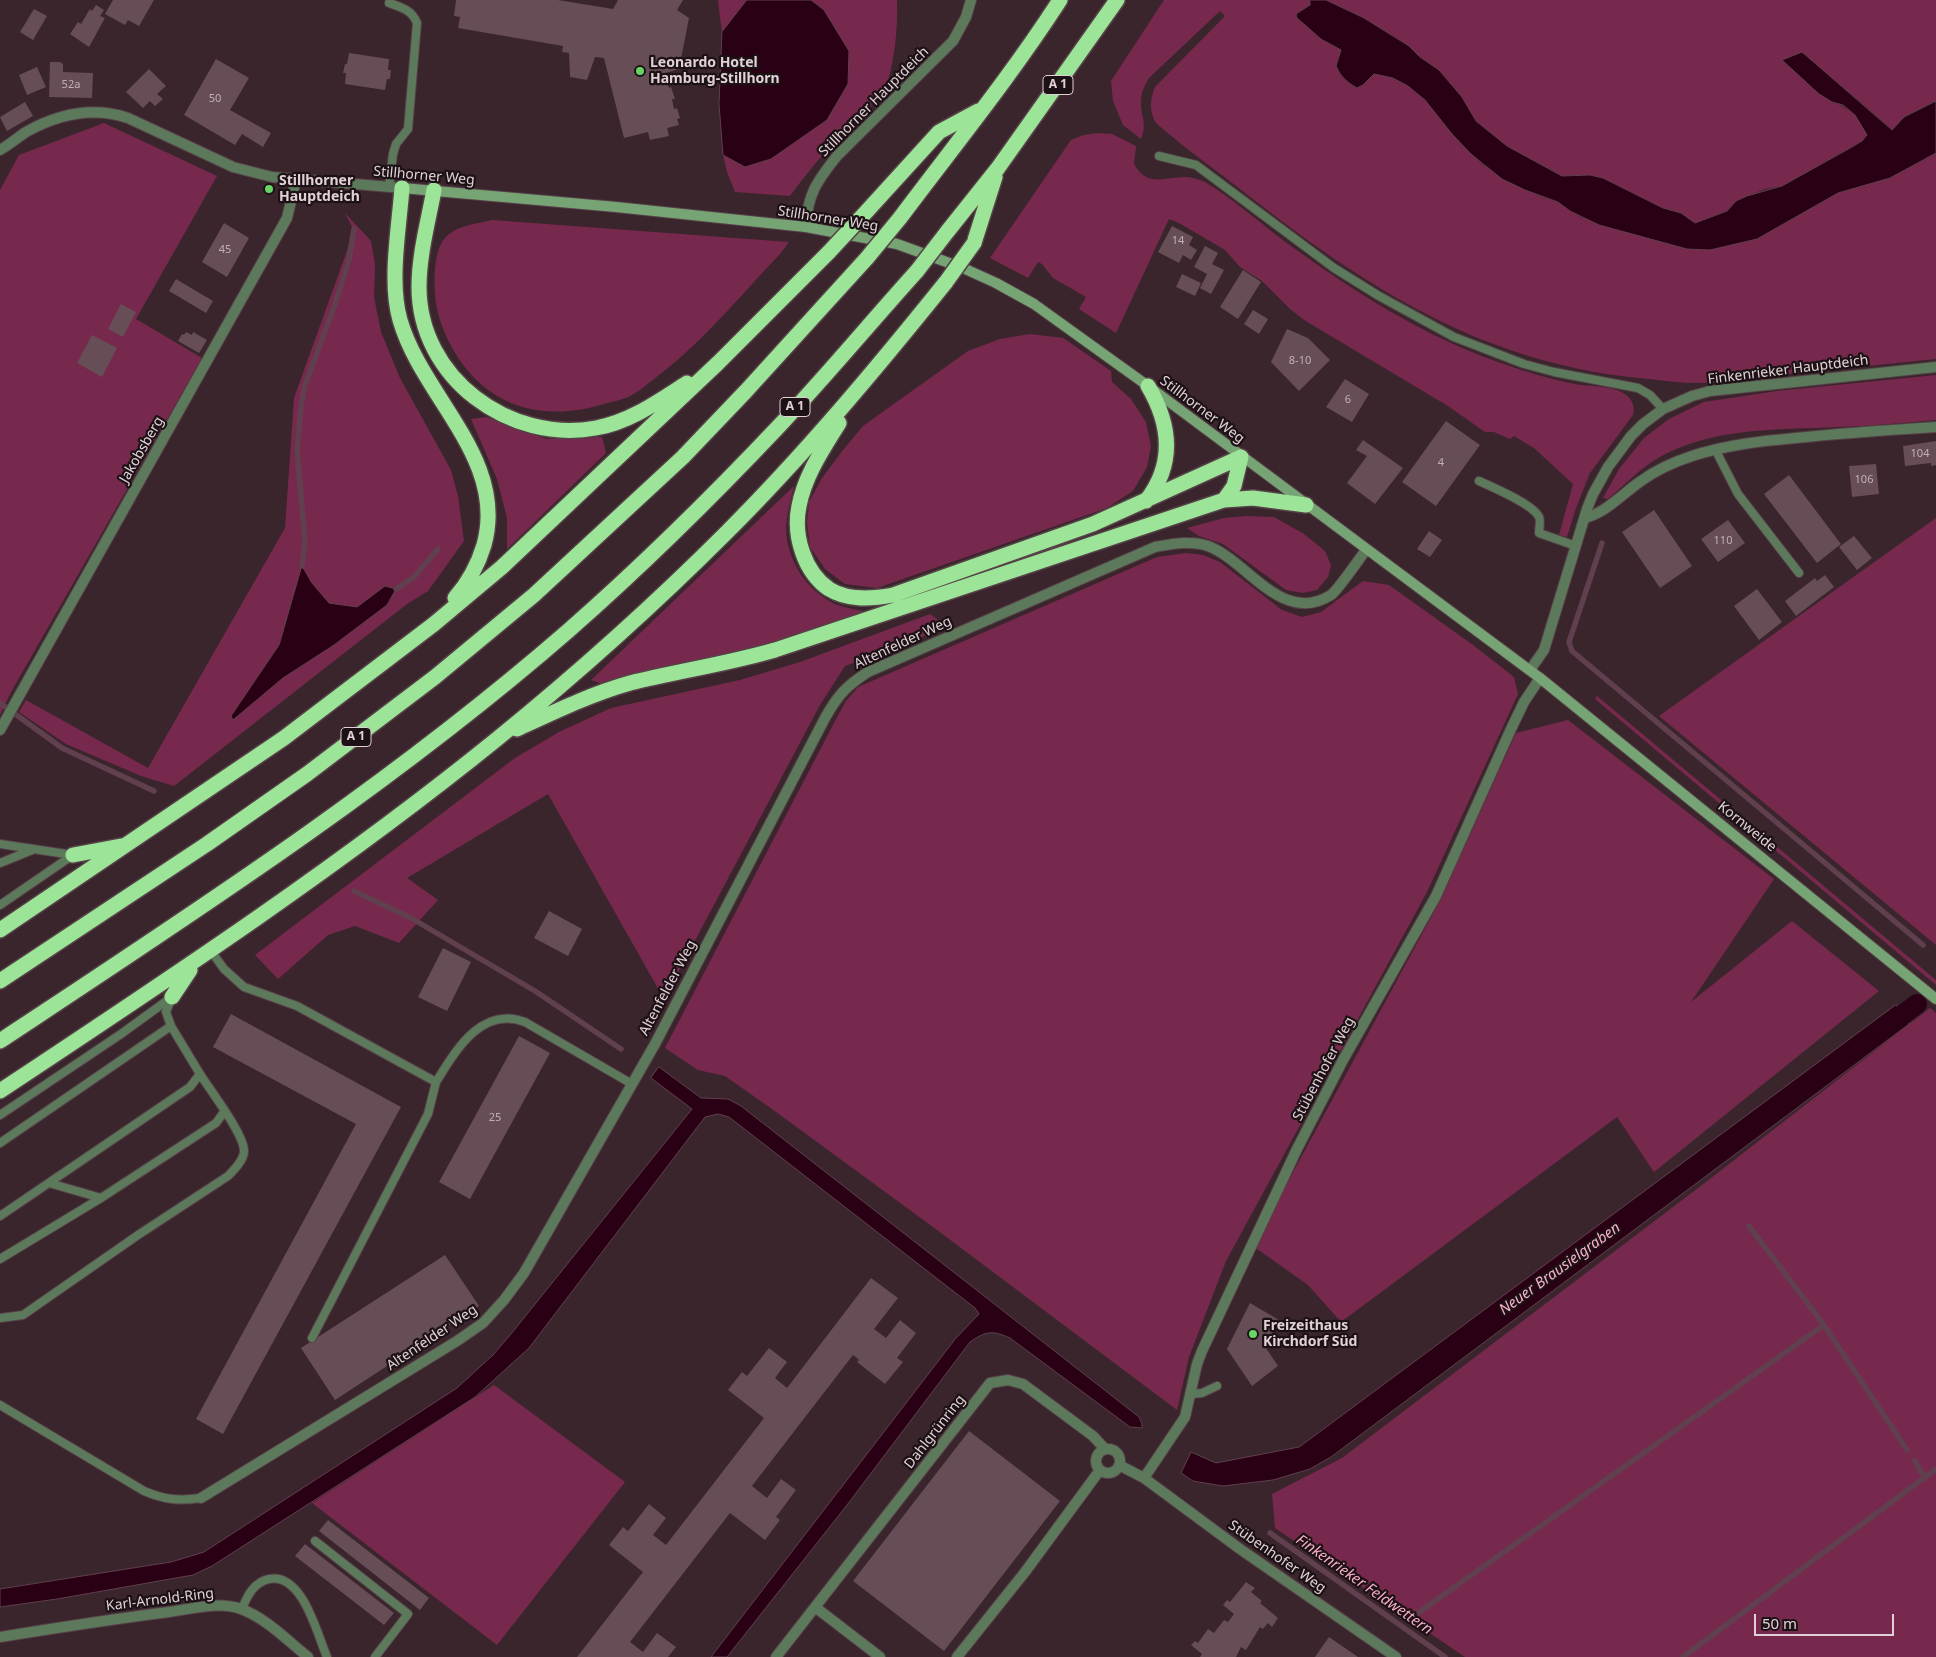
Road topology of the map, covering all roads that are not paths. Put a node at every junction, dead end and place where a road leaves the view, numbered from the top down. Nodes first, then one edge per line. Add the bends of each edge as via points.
1 (972, 0) edge
2 (1060, 0) edge
3 (1116, 0) edge
4 (389, 3) dead end
5 (984, 108) junction
6 (0, 150) edge
7 (1159, 156) dead end
8 (998, 168) junction
9 (296, 180) junction
10 (395, 187) junction
11 (434, 190) junction
12 (806, 228) junction
13 (718, 363) junction
14 (1936, 367) edge
15 (1148, 386) junction
16 (860, 388) junction
17 (1663, 409) junction
18 (1936, 427) edge
19 (1715, 449) junction
20 (1241, 456) junction
21 (1479, 481) dead end
22 (1224, 500) junction
23 (1145, 502) junction
24 (1306, 505) junction
25 (1584, 518) junction
26 (1576, 546) junction
27 (1366, 550) junction
28 (1799, 573) dead end
29 (434, 624) junction
30 (1530, 670) junction
31 (1540, 678) junction
32 (1, 728) edge
33 (498, 739) junction
34 (0, 844) edge
35 (128, 844) junction
36 (34, 849) junction
37 (73, 855) junction
38 (0, 863) edge
39 (0, 905) edge
40 (0, 930) edge
41 (211, 950) junction
42 (195, 962) junction
43 (0, 981) edge
44 (172, 997) junction
45 (1936, 999) edge
46 (170, 1026) junction
47 (0, 1041) edge
48 (200, 1074) junction
49 (436, 1082) junction
50 (632, 1084) junction
51 (0, 1091) edge
52 (224, 1112) junction
53 (0, 1114) edge
54 (0, 1143) edge
55 (48, 1183) junction
56 (101, 1198) junction
57 (0, 1216) edge
58 (0, 1259) edge
59 (0, 1318) edge
60 (312, 1338) dead end
61 (1217, 1386) dead end
62 (1191, 1394) junction
63 (0, 1405) edge
64 (1105, 1449) junction
65 (1119, 1465) junction
66 (1100, 1470) junction
67 (1144, 1478) junction
68 (201, 1498) joint
69 (315, 1541) dead end
70 (815, 1607) junction
71 (242, 1609) junction
72 (0, 1637) edge
73 (308, 1657) edge
74 (327, 1657) edge
75 (374, 1657) edge
76 (776, 1657) edge
77 (880, 1657) edge
78 (957, 1657) edge
79 (1396, 1657) edge

1 - 12 street, Stillhorner Hauptdeich via 952,41 822,175 807,208
2 - 5 highway, A 1
3 - 8 highway, A 1
4 - 10 lane via 414,15 417,23 408,129 392,154
5 - 13 highway, bridge via 939,132 829,252
5 - 43 highway, A 1, bridge via 867,258 746,391 683,457 527,601 435,677 307,774
6 - 9 street, Stillhorner Weg via 57,117 111,112 233,167
7 - 17 lane via 1196,165 1334,268 1454,337 1524,364 1638,388
8 - 16 highway, bridge via 974,243
8 - 47 highway, A 1, bridge via 917,271 780,424 668,538 554,642 468,714 339,812
9 - 10 street, Stillhorner Weg
9 - 32 street, Jakobsberg via 287,218
10 - 11 main road, Stillhorner Weg
10 - 29 highway via 395,277 400,320 417,362 474,456 484,481 488,506 488,530 473,572
11 - 12 main road, Stillhorner Weg
11 - 13 highway via 420,262 419,288 426,330 443,364 458,383 498,414 548,429 575,431 597,428 623,421 649,408
12 - 15 main road, Stillhorner Weg via 897,244 996,283 1034,304
13 - 29 highway via 502,567
14 - 17 street, Finkenrieker Hauptdeich via 1710,391
15 - 20 main road, Stillhorner Weg
15 - 23 highway via 1162,415 1167,444 1163,469
16 - 23 highway via 815,462 799,507 798,535 804,558 829,589 850,597 871,599 893,595 1093,524
16 - 33 highway via 727,532 599,652
17 - 25 street, Finkenrieker Hauptdeich via 1643,424 1617,454 1596,487
18 - 19 street via 1767,440
19 - 25 street via 1663,467 1598,514
19 - 28 lane via 1738,494
20 - 22 highway via 1234,486
20 - 23 highway
20 - 24 main road, Stillhorner Weg
21 - 26 lane via 1534,510 1540,518 1539,533
22 - 24 highway via 1253,498
22 - 33 highway via 775,650 598,694 565,706
24 - 27 main road, Stillhorner Weg
25 - 26 street, Finkenrieker Hauptdeich
26 - 30 street, Finkenrieker Hauptdeich via 1544,650
27 - 30 main road, Stillhorner Weg
27 - 50 street, Altenfelder Weg via 1332,594 1297,603 1281,599 1225,555 1207,546 1189,543 1155,547 868,672 851,683 837,697 825,718
29 - 35 highway via 284,738
30 - 31 main road, Stillhorner Weg
31 - 45 main road, Kornweide
31 - 62 street, Stübenhofer Weg via 1511,729 1436,896 1343,1060 1297,1149 1202,1351
33 - 41 highway via 362,844
34 - 36 lane
35 - 37 highway
35 - 40 highway
36 - 37 lane
36 - 38 lane
37 - 39 lane
41 - 42 highway
41 - 49 lane via 224,969 244,987 297,1006
42 - 44 highway
42 - 51 highway
44 - 46 lane via 166,1012
44 - 53 lane
46 - 48 lane
46 - 54 lane
48 - 52 lane
48 - 55 lane via 190,1088
49 - 50 lane via 469,1035 485,1024 510,1019 525,1022
49 - 60 lane via 428,1114
50 - 68 street, Altenfelder Weg via 524,1273 482,1323
52 - 56 lane via 216,1123
52 - 59 lane via 242,1139 245,1152 228,1176 23,1315
55 - 56 lane
55 - 57 lane
56 - 58 lane
61 - 62 lane
62 - 67 street, Stübenhofer Weg via 1185,1417
63 - 68 lane, Altenfelder Weg via 144,1491 181,1501
64 - 65 street via 1118,1455
64 - 66 street via 1096,1458
64 - 70 street, Dahlgrünring via 1093,1436 1023,1384 1008,1380 990,1383
65 - 66 street via 1113,1472
65 - 67 street, Stübenhofer Weg
66 - 78 street
67 - 79 street, Stübenhofer Weg
69 - 75 lane via 408,1614
70 - 76 street, Dahlgrünring
70 - 77 street
71 - 72 street, Karl-Arnold-Ring via 201,1608
71 - 73 street, Karl-Arnold-Ring
71 - 74 lane via 260,1582 272,1579 286,1582 298,1591

